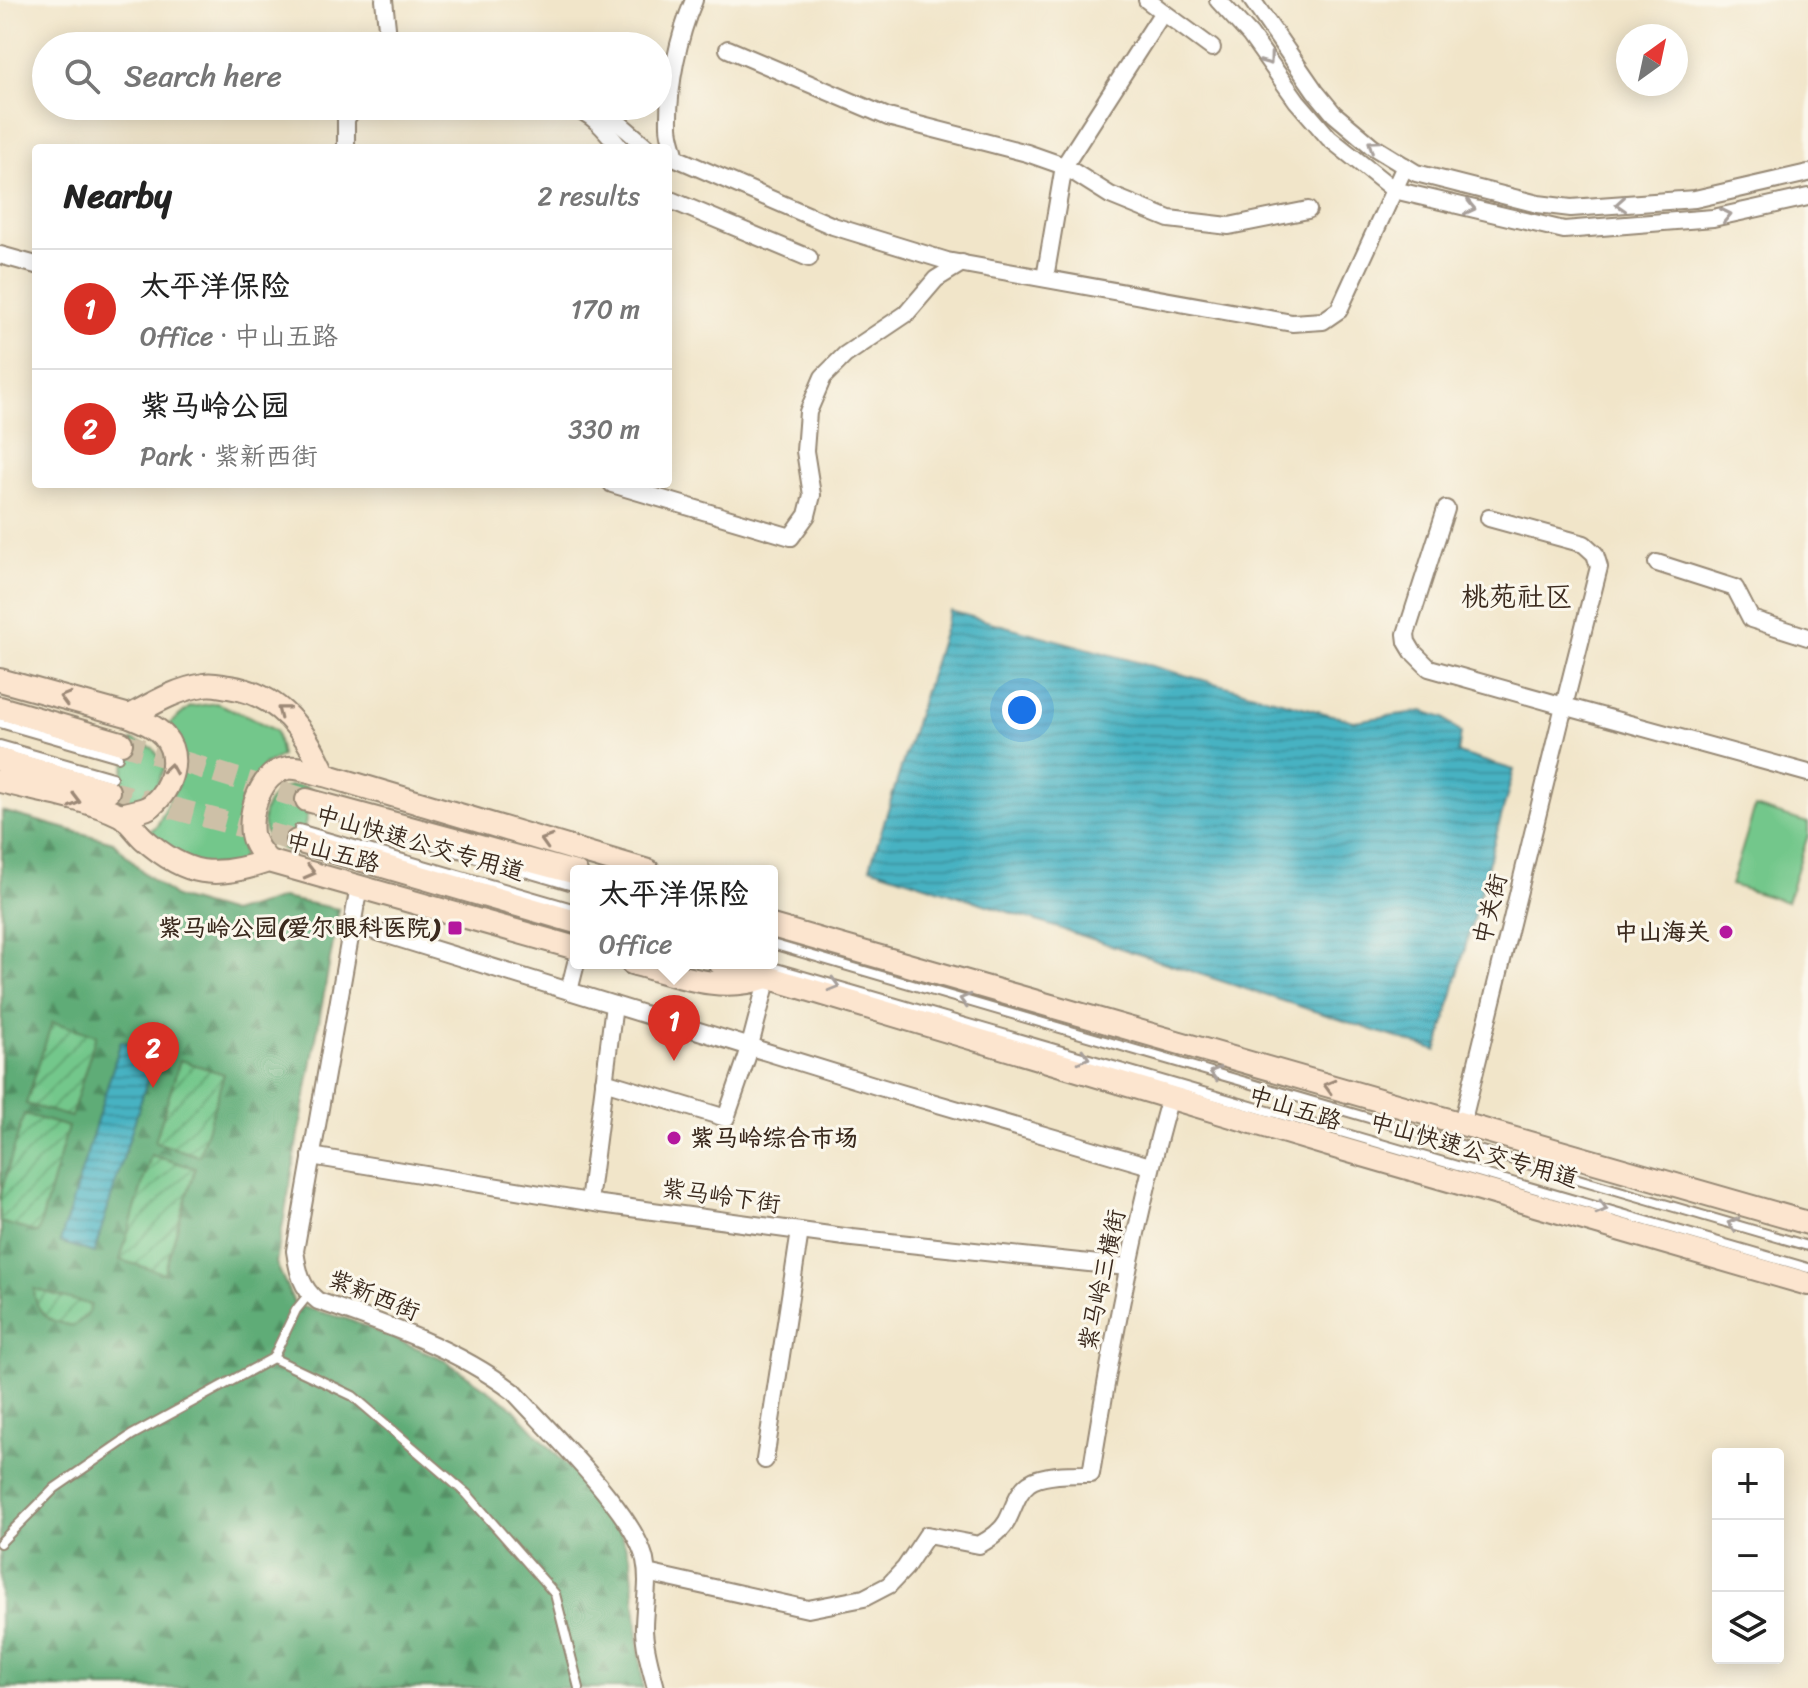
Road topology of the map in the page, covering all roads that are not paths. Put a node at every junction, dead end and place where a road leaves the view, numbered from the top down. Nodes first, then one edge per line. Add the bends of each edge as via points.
1 (384, 0) edge
2 (694, 0) edge
3 (1147, 0) edge
4 (1218, 0) edge
5 (1252, 0) edge
6 (1163, 12) junction
7 (387, 32) edge
8 (1212, 48) dead end
9 (728, 49) dead end
10 (672, 91) edge
11 (346, 120) edge
12 (593, 120) edge
13 (615, 120) edge
14 (670, 120) edge
15 (346, 144) edge
16 (617, 144) edge
17 (643, 144) edge
18 (671, 144) edge
19 (672, 158) edge
20 (1064, 166) junction
21 (1405, 166) junction
22 (1808, 173) edge
23 (1394, 190) junction
24 (1808, 197) edge
25 (672, 201) edge
26 (1308, 210) dead end
27 (0, 255) edge
28 (809, 258) dead end
29 (962, 263) junction
30 (32, 264) edge
31 (1045, 278) junction
32 (626, 488) edge
33 (1446, 509) dead end
34 (1489, 518) dead end
35 (1657, 563) dead end
36 (1808, 637) edge
37 (0, 680) edge
38 (1564, 706) junction
39 (0, 708) edge
40 (130, 716) junction
41 (0, 723) edge
42 (0, 745) edge
43 (119, 750) joint
44 (0, 760) edge
45 (1808, 773) edge
46 (325, 775) junction
47 (0, 781) edge
48 (110, 784) joint
49 (306, 804) joint
50 (121, 815) junction
51 (298, 835) joint
52 (410, 839) dead end
53 (425, 843) dead end
54 (268, 861) junction
55 (628, 865) edge
56 (570, 871) edge
57 (570, 885) edge
58 (359, 886) junction
59 (570, 907) edge
60 (570, 920) edge
61 (352, 924) junction
62 (778, 931) edge
63 (778, 931) edge
64 (570, 946) edge
65 (574, 969) edge
66 (658, 969) edge
67 (764, 970) edge
68 (569, 991) junction
69 (614, 1005) junction
70 (604, 1081) junction
71 (1170, 1097) junction
72 (1462, 1124) junction
73 (311, 1156) junction
74 (1150, 1166) junction
75 (589, 1202) junction
76 (1808, 1223) edge
77 (800, 1231) junction
78 (1808, 1246) edge
79 (1127, 1267) junction
80 (1808, 1268) edge
81 (1808, 1284) edge
82 (309, 1294) junction
83 (273, 1358) junction
84 (765, 1460) dead end
85 (0, 1543) edge
86 (646, 1566) junction
87 (579, 1688) edge
88 (656, 1688) edge

1 - 7 street
2 - 10 street
3 - 6 street
4 -> 23 street via 1329,138
21 -> 5 street via 1334,114
6 - 8 street
6 - 20 street
9 - 20 street via 888,117
11 - 15 street
12 - 16 street
13 - 17 street
14 - 18 street
19 - 29 street via 833,226
20 - 26 street via 1110,195 1169,219 1229,226
20 - 31 street
22 -> 21 street via 1695,199 1571,208 1454,184
21 - 23 street
23 -> 24 street via 1564,230 1713,218
23 - 31 street via 1339,310 1323,321 1292,323
25 - 28 street
27 - 30 street
29 - 31 street
29 - 32 street via 936,279 906,314 845,355 823,377 808,412 805,451 812,495 807,515 791,537
33 - 38 street via 1407,642 1429,668
34 - 38 street, 中关街 via 1584,544 1595,554 1599,567
35 - 36 street via 1735,588 1751,619
40 -> 37 main road
38 - 45 street
38 - 72 street, 中关街
39 - 43 main road
46 -> 40 main road via 294,721 245,689 208,684 175,692
50 -> 40 main road via 150,807 173,770 172,750 164,736
41 - 43 lane
42 - 48 lane
44 - 48 main road
46 - 54 main road via 288,768 271,775 259,792 252,834
55 -> 46 main road
47 -> 50 main road, 中山五路
49 - 52 lane, 中山快速公交专用道
49 - 56 main road, 中山五路
50 - 54 main road, 中山五路 via 186,869 212,874
51 - 59 lane, 中山快速公交专用道
51 - 60 main road, 中山五路
53 - 57 lane, 中山快速公交专用道
54 -> 58 main road, 中山五路
58 - 61 street, 紫新西街
58 - 64 main road, 中山五路
61 - 68 street
61 - 73 street, 紫新西街
72 -> 62 main road, 中山五路
78 -> 63 lane, 中山快速公交专用道
65 - 68 street
66 - 67 main road, 中山五路 via 726,985 746,985
67 - 70 street via 747,1057 726,1118
67 - 71 main road, 中山五路
67 -> 80 lane, 中山快速公交专用道
68 - 69 street
69 - 70 street
69 - 74 street
70 - 75 street
71 - 74 street, 紫马岭三横街
71 - 81 main road, 中山五路
72 - 76 main road, 中山五路
73 - 75 street, 紫马岭下街
73 - 82 street, 紫新西街 via 295,1251
74 - 79 street, 紫马岭三横街
75 - 77 street, 紫马岭下街
77 - 79 street, 紫马岭下街
77 - 84 street
79 - 86 street, 紫马岭三横街 via 1091,1474 1031,1482 994,1536 979,1545 927,1535 889,1585 864,1598 808,1609
82 - 83 lane
82 - 86 street, 紫新西街 via 446,1351 514,1392 613,1503 637,1539
83 - 85 lane via 132,1435 55,1488
83 - 87 lane via 353,1396 467,1494 555,1594
86 - 88 street via 644,1629

